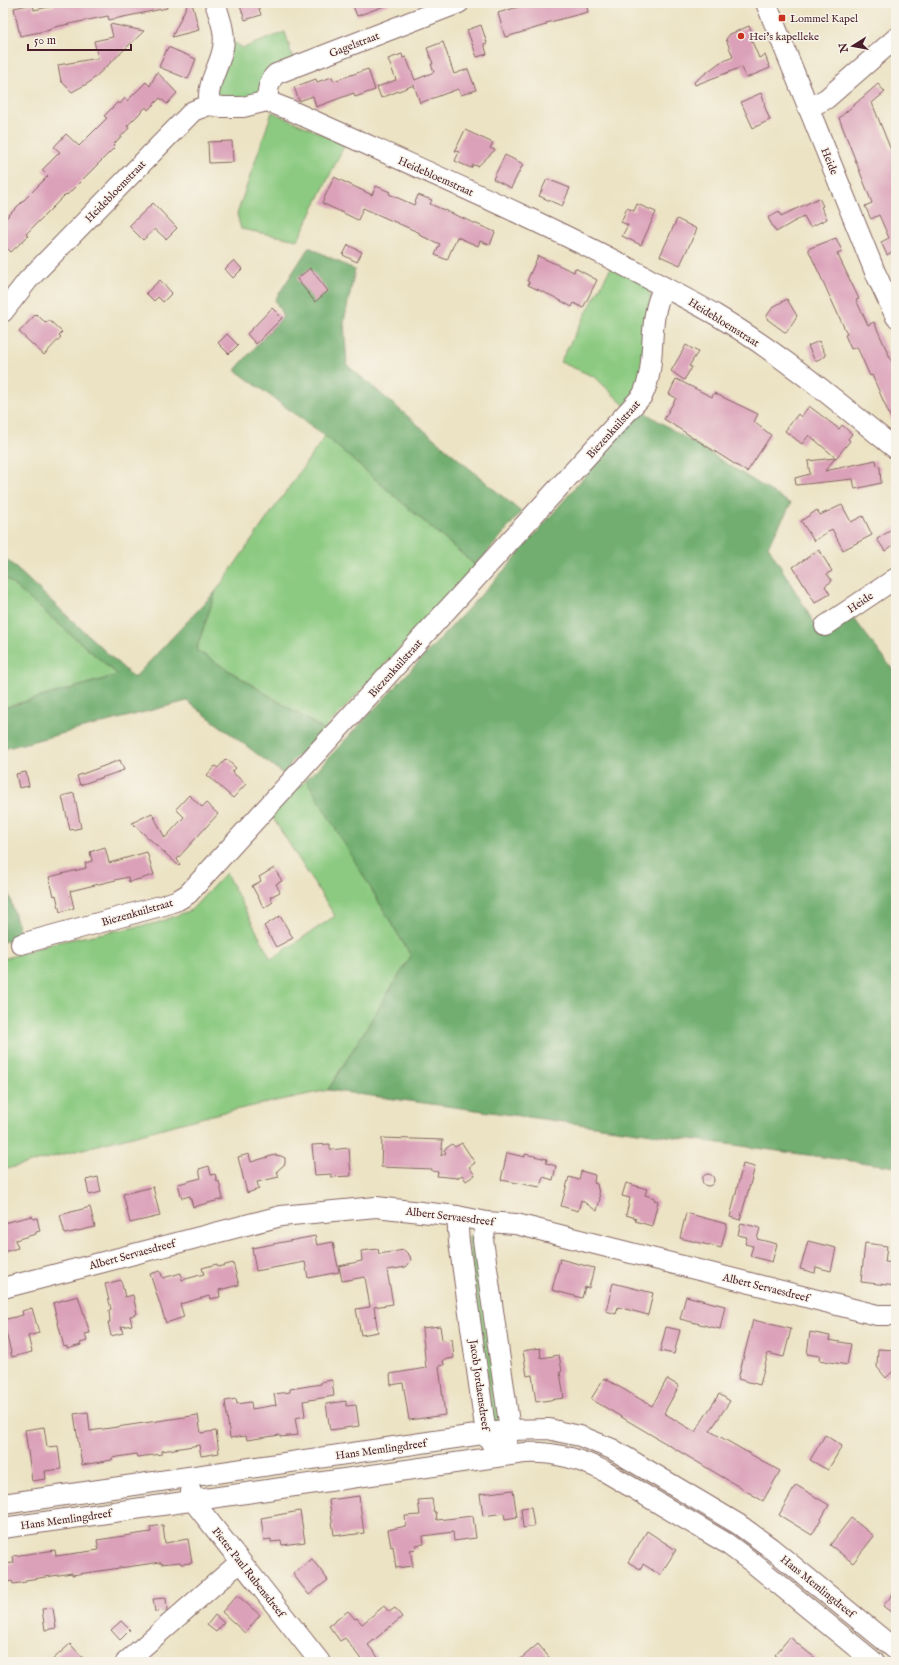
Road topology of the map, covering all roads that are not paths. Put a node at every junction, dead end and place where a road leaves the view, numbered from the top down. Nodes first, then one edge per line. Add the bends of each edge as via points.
1 (215, 3) edge
2 (459, 3) edge
3 (766, 3) edge
4 (896, 38) edge
5 (267, 102) junction
6 (209, 104) junction
7 (808, 108) junction
8 (664, 287) junction
9 (3, 312) edge
10 (896, 317) edge
11 (896, 449) edge
12 (896, 578) edge
13 (825, 626) dead end
14 (21, 944) dead end
15 (457, 1216) junction
16 (488, 1222) junction
17 (3, 1288) edge
18 (896, 1315) edge
19 (510, 1430) junction
20 (486, 1434) junction
21 (501, 1457) junction
22 (188, 1477) junction
23 (192, 1501) junction
24 (3, 1504) edge
25 (738, 1524) junction
26 (3, 1528) edge
27 (726, 1543) junction
28 (240, 1562) junction
29 (896, 1650) edge
30 (126, 1662) edge
31 (320, 1662) edge
32 (874, 1662) edge

1 - 6 street via 224,33 223,49 209,86
2 - 5 street, Gagelstraat via 276,74 268,89
3 - 7 street, Heide
4 - 7 street via 826,99
5 - 6 street, Heidebloemstraat via 222,107
5 - 8 street, Heidebloemstraat via 297,113 549,227
6 - 9 street, Heidebloemstraat via 193,111 28,280
7 - 10 street, Heide
8 - 11 street, Heidebloemstraat via 715,314 753,339 826,392
8 - 14 street, Biezenkuilstraat via 654,312 648,380 642,396 188,894 164,905
12 - 13 street, Heide
15 - 16 street, Albert Servaesdreef
15 - 17 street, Albert Servaesdreef via 376,1207 281,1216
15 - 20 street, Jacob Jordaensdreef
16 - 18 street, Albert Servaesdreef via 516,1224 877,1315
16 - 19 street via 483,1240
19 - 20 street, Hans Memlingdreef
19 - 21 street
19 - 25 street, Hans Memlingdreef via 549,1429 597,1442
20 - 21 street, Jacob Jordaensdreef
20 - 22 street, Hans Memlingdreef
21 - 23 street, Hans Memlingdreef
21 - 27 street, Hans Memlingdreef via 539,1452 583,1461
22 - 23 street, Pieter Paul Rubensdreef
22 - 24 street, Hans Memlingdreef
23 - 26 street, Hans Memlingdreef
23 - 28 street, Pieter Paul Rubensdreef
25 - 27 street
25 - 29 street, Hans Memlingdreef
27 - 32 street, Hans Memlingdreef
28 - 30 street
28 - 31 street, Pieter Paul Rubensdreef

